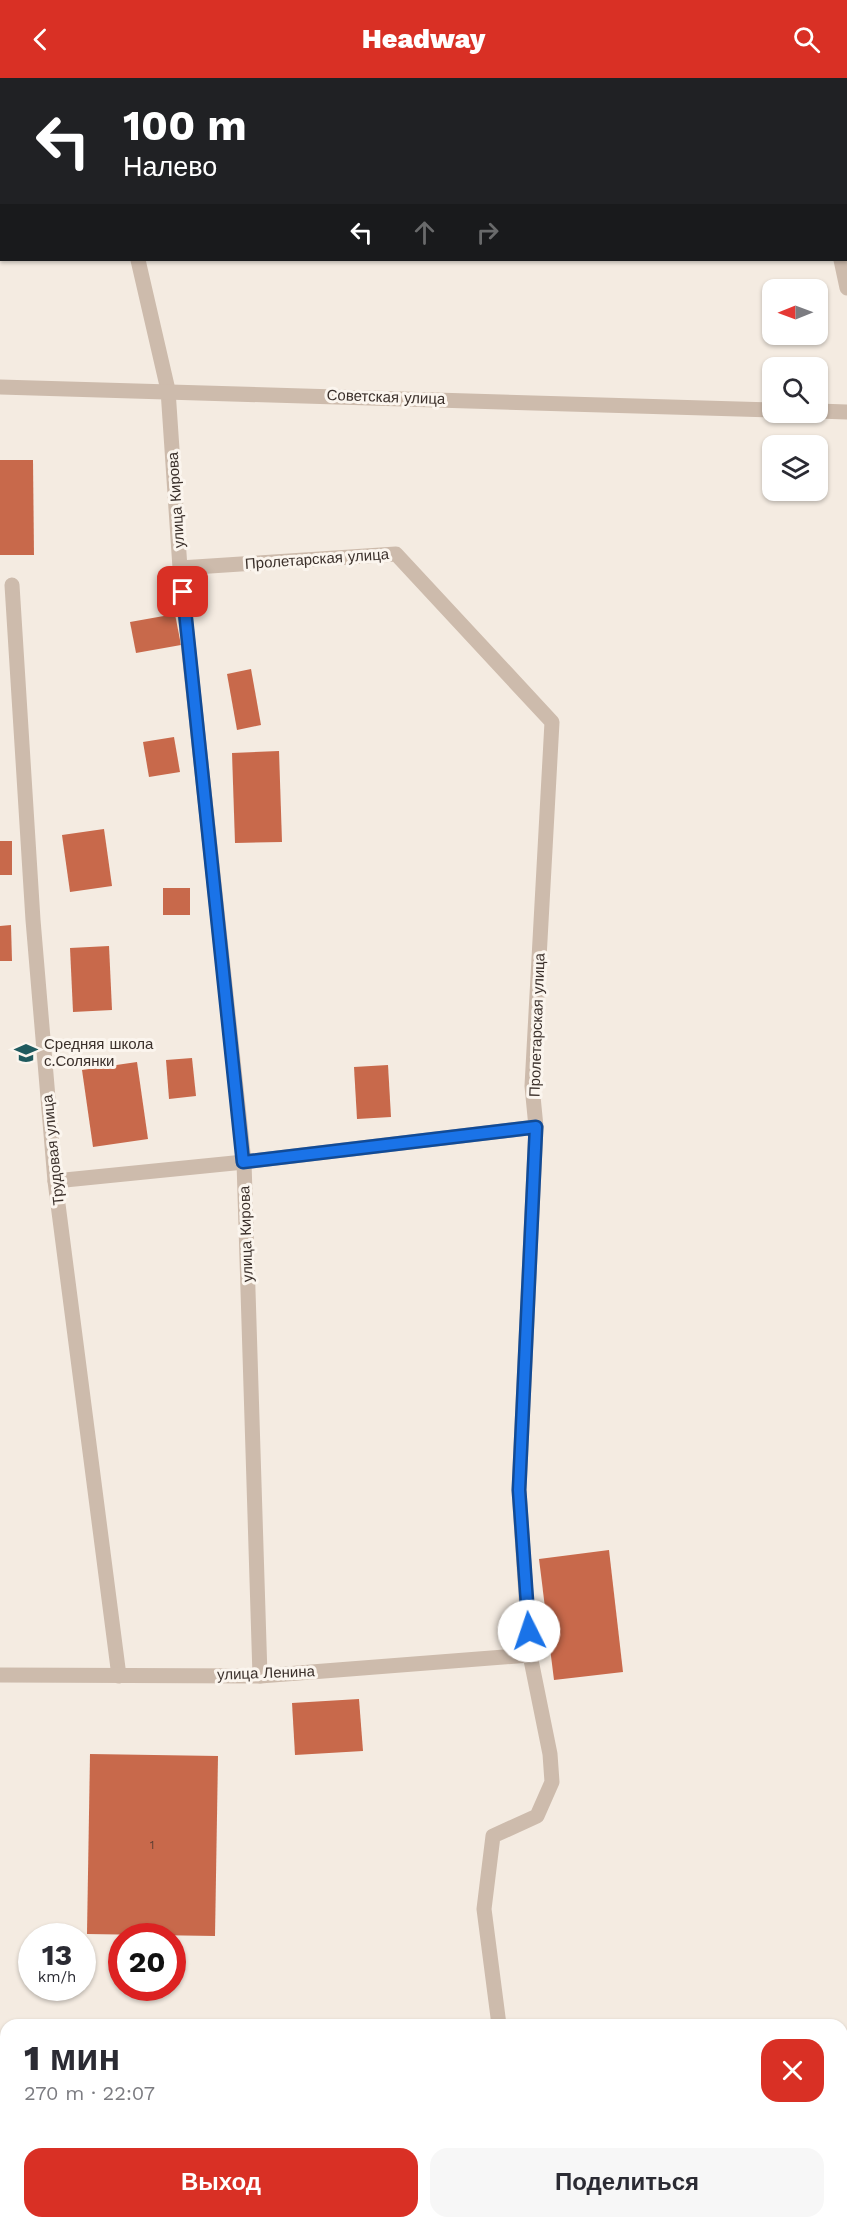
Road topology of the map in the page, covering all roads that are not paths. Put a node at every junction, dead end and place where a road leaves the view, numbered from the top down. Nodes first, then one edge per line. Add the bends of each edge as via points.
1 (138, 261) edge
2 (841, 261) edge
3 (847, 288) edge
4 (0, 387) edge
5 (168, 390) junction
6 (762, 410) edge
7 (828, 411) edge
8 (847, 412) edge
9 (180, 568) junction
10 (12, 585) dead end
11 (536, 1127) junction
12 (243, 1162) junction
13 (55, 1181) junction
14 (530, 1655) junction
15 (0, 1675) edge
16 (119, 1676) junction
17 (260, 1676) junction
18 (498, 2019) edge

1 - 5 street, улица Кирова
2 - 3 street
4 - 5 street, Советская улица
5 - 6 street, Советская улица
5 - 9 street, улица Кирова
7 - 8 street
9 - 11 street, Пролетарская улица via 396,554 552,722 532,1086
9 - 12 street, улица Кирова
10 - 13 street, Трудовая улица via 33,920
11 - 12 street
11 - 14 street, Пролетарская улица via 519,1490
12 - 13 street
12 - 17 street, улица Кирова
13 - 16 street, Трудовая улица
14 - 17 street, улица Ленина
14 - 18 street, Пролетарская улица via 552,1782 537,1816 493,1836 484,1909
15 - 16 street, улица Ленина
16 - 17 street, улица Ленина

